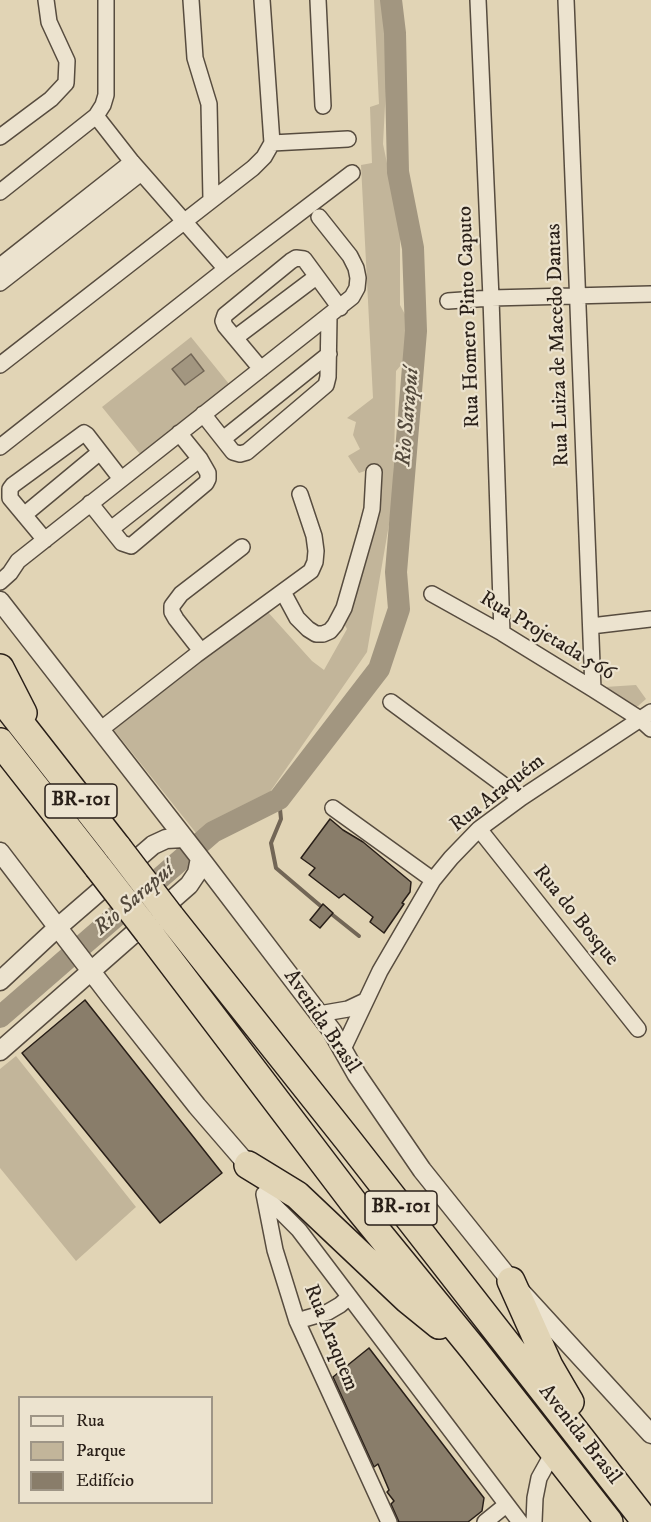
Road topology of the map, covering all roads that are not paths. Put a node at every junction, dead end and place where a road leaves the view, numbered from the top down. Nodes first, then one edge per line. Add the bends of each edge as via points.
1 (46, 0) edge
2 (106, 0) edge
3 (191, 0) edge
4 (262, 0) edge
5 (318, 0) edge
6 (478, 0) edge
7 (566, 0) edge
8 (323, 106) dead end
9 (96, 116) junction
10 (0, 137) edge
11 (348, 139) dead end
12 (272, 143) junction
13 (137, 167) junction
14 (352, 173) dead end
15 (3, 185) edge
16 (211, 199) junction
17 (319, 218) dead end
18 (184, 222) junction
19 (0, 266) edge
20 (226, 269) junction
21 (315, 277) junction
22 (0, 284) edge
23 (651, 294) edge
24 (578, 296) junction
25 (491, 298) junction
26 (448, 301) dead end
27 (334, 312) junction
28 (235, 339) junction
29 (329, 354) junction
30 (0, 365) edge
31 (261, 369) junction
32 (203, 414) junction
33 (180, 433) junction
34 (223, 439) junction
35 (0, 447) edge
36 (100, 452) junction
37 (200, 459) junction
38 (374, 472) dead end
39 (121, 478) junction
40 (300, 494) dead end
41 (90, 503) junction
42 (24, 514) junction
43 (111, 529) junction
44 (45, 540) junction
45 (242, 547) dead end
46 (18, 561) junction
47 (0, 567) edge
48 (0, 582) edge
49 (283, 592) junction
50 (432, 594) dead end
51 (0, 602) edge
52 (651, 619) edge
53 (591, 626) junction
54 (502, 633) junction
55 (201, 651) junction
56 (0, 668) edge
57 (593, 689) junction
58 (0, 697) edge
59 (391, 702) dead end
60 (647, 720) edge
61 (100, 730) junction
62 (0, 742) edge
63 (0, 753) edge
64 (44, 754) junction
65 (28, 778) junction
66 (521, 798) junction
67 (333, 808) dead end
68 (479, 829) junction
69 (192, 848) junction
70 (0, 852) edge
71 (433, 880) junction
72 (53, 931) junction
73 (86, 966) junction
74 (0, 981) edge
75 (72, 989) junction
76 (110, 996) junction
77 (365, 1001) junction
78 (319, 1014) junction
79 (638, 1029) dead end
80 (343, 1049) junction
81 (0, 1051) edge
82 (248, 1165) junction
83 (264, 1196) junction
84 (511, 1281) junction
85 (349, 1296) junction
86 (297, 1321) junction
87 (474, 1350) junction
88 (651, 1434) edge
89 (554, 1451) junction
90 (620, 1489) junction
91 (506, 1505) junction
92 (389, 1522) edge
93 (485, 1522) edge
94 (520, 1522) edge
95 (534, 1522) edge
96 (609, 1522) edge
97 (646, 1522) edge

1 - 10 street via 49,22 67,61 66,83
2 - 9 street via 106,95
3 - 16 street via 195,58 209,104
4 - 12 street
5 - 8 street
6 - 25 street, Rua Homero Pinto Caputo
7 - 24 street, Rua Luiza de Macedo Dantas
9 - 13 street
9 - 15 street
11 - 12 street
12 - 16 street via 264,157
13 - 18 street
13 - 19 street
13 - 22 street
14 - 20 street
16 - 18 street
17 - 27 street via 350,256 358,278 352,297
18 - 20 street
18 - 30 street
20 - 35 street
21 - 27 street
21 - 28 street
21 - 28 street via 304,259 291,261 225,315 225,326
23 - 24 street
24 - 25 street
24 - 53 street, Rua Luiza de Macedo Dantas
25 - 26 street
25 - 54 street, Rua Homero Pinto Caputo
27 - 29 street
27 - 31 street
28 - 31 street
29 - 34 street
29 - 34 street via 326,385 247,453 233,452
31 - 32 street
32 - 33 street
32 - 34 street
33 - 37 street
33 - 39 street
36 - 39 street
36 - 42 street
36 - 42 street via 87,435 80,434 13,485 10,498
37 - 43 street
37 - 43 street via 208,473 206,483 131,546 122,543
38 - 49 street via 368,528 344,608 335,625 323,634 308,629
39 - 41 street
40 - 49 street via 314,536 315,562 311,571
41 - 43 street
41 - 44 street
42 - 44 street
44 - 46 street
45 - 55 street via 181,594 172,606 176,619
46 - 47 street
46 - 48 street
49 - 55 street
50 - 54 street, Rua Projetada 566
51 - 61 street, Avenida Brasil
52 - 53 street
53 - 57 street, Rua Luiza de Macedo Dantas
54 - 57 street, Rua Projetada 566
55 - 61 street
56 - 64 highway
57 - 60 street, Rua Projetada 566
58 - 64 highway, Avenida Brasil / BR-101
59 - 66 street
60 - 66 street, Rua Araquém
61 - 69 street, Avenida Brasil
62 - 65 highway, Avenida Brasil / BR-101
63 - 65 highway
64 - 90 highway, Avenida Brasil / BR-101, bridge
65 - 87 highway, Avenida Brasil / BR-101, bridge via 354,1203
66 - 68 street, Rua Araquém
67 - 71 street
68 - 71 street, Rua Araquém
68 - 79 street, Rua do Bosque
69 - 72 street via 166,839 153,845
69 - 73 street via 196,873 189,885
69 - 78 street, Avenida Brasil
70 - 72 street
71 - 77 street, Rua Araquém
72 - 73 street
72 - 74 street
73 - 75 street
73 - 76 street
75 - 76 street
75 - 81 street
76 - 82 street
77 - 78 street
77 - 80 street, Rua Araquém
78 - 80 street, Avenida Brasil
80 - 84 street, Avenida Brasil via 422,1170
82 - 83 street, Rua Araquem
82 - 87 highway via 297,1195 407,1299
83 - 85 street via 299,1230
83 - 86 street, Rua Araquem via 275,1250
84 - 88 street, Avenida Brasil
84 - 90 highway via 549,1366
85 - 86 street via 328,1312
85 - 91 street
86 - 92 street, Rua Araquem
87 - 89 highway, Avenida Brasil / BR-101
89 - 95 street via 539,1478
89 - 96 highway, Avenida Brasil / BR-101
90 - 97 highway, Avenida Brasil / BR-101
91 - 93 street
91 - 94 street

